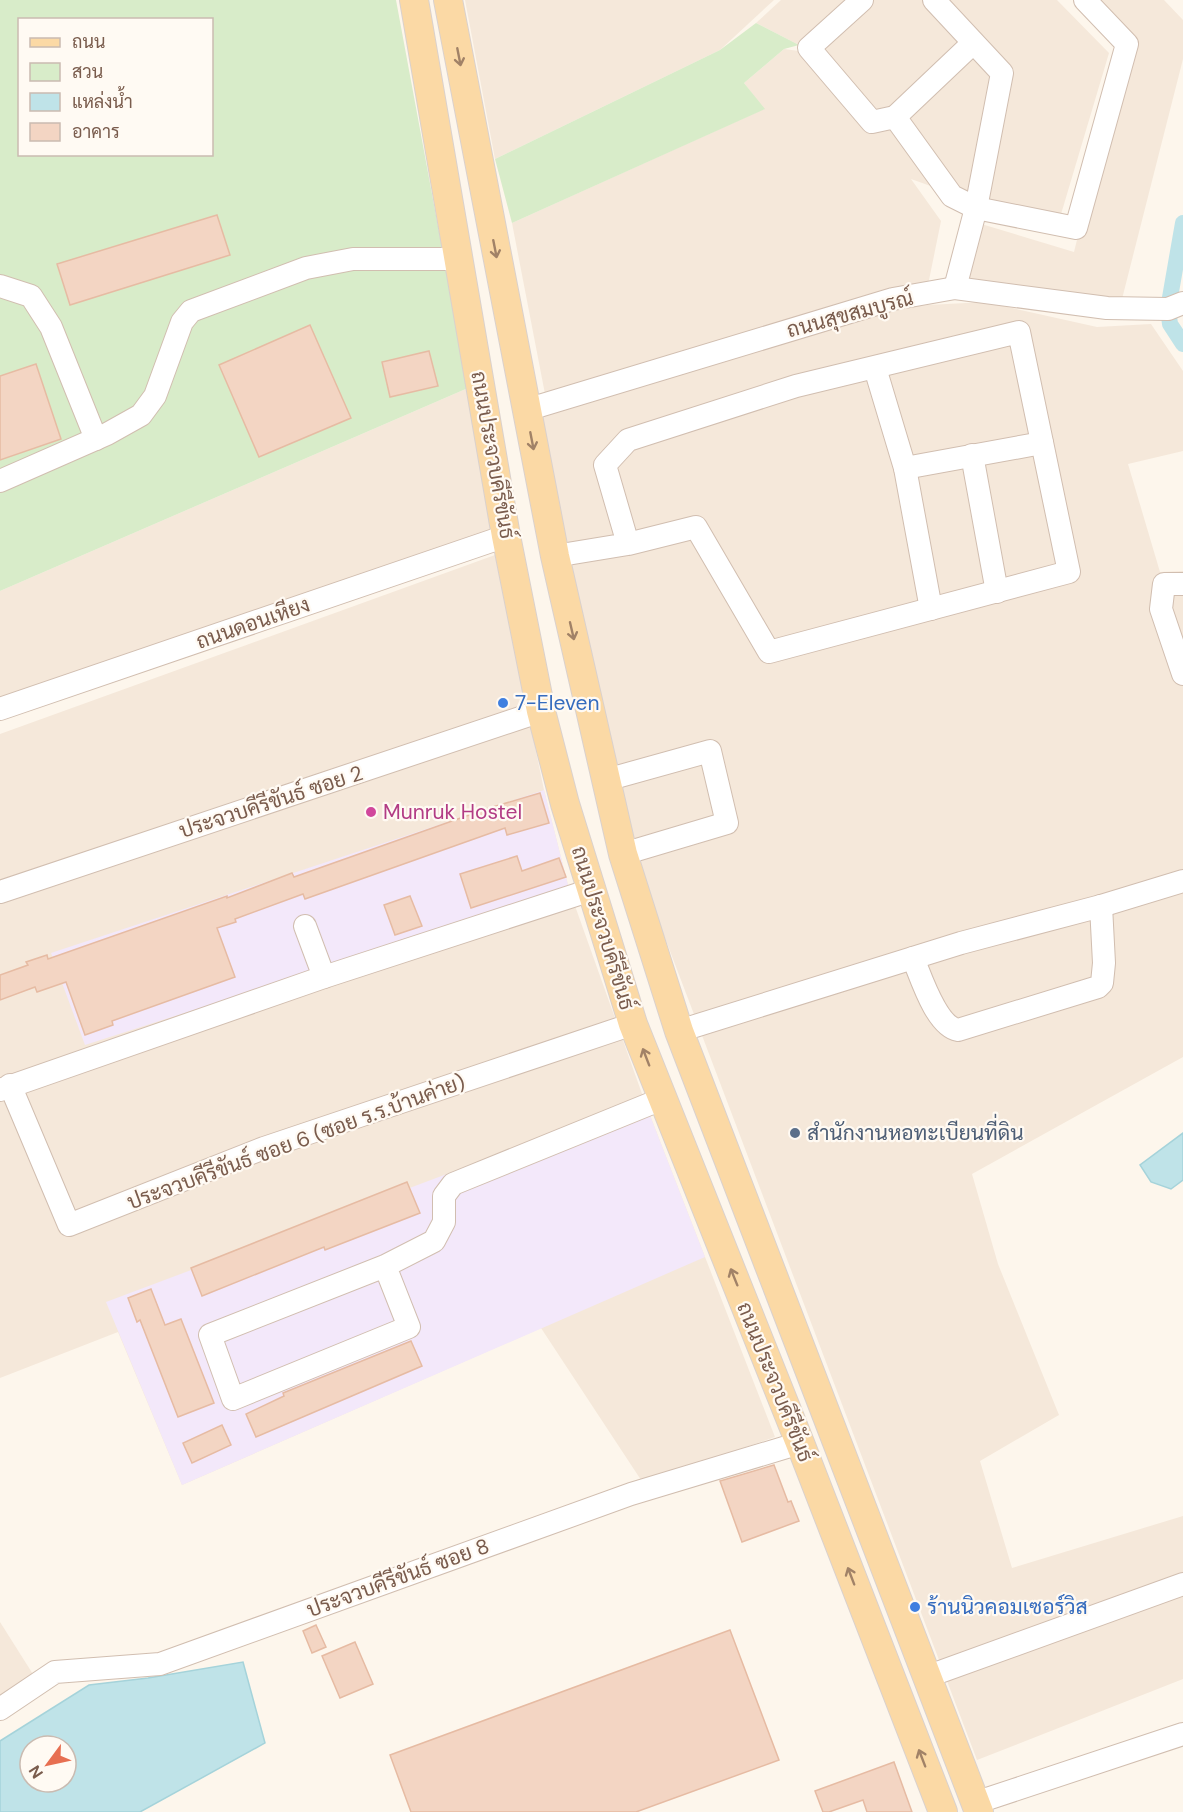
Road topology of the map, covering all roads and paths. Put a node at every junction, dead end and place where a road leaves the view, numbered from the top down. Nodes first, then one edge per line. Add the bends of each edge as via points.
1 (414, 0) edge
2 (448, 0) edge
3 (862, 0) edge
4 (934, 0) edge
5 (1085, 0) edge
6 (973, 43) junction
7 (895, 117) junction
8 (976, 208) junction
9 (459, 259) junction
10 (0, 286) edge
11 (955, 288) junction
12 (1183, 303) edge
13 (875, 368) junction
14 (526, 410) junction
15 (96, 439) junction
16 (1042, 442) junction
17 (972, 455) junction
18 (905, 468) junction
19 (0, 481) edge
20 (506, 536) junction
21 (628, 544) junction
22 (555, 556) junction
23 (1183, 584) edge
24 (998, 592) junction
25 (931, 609) junction
26 (1183, 675) edge
27 (0, 709) edge
28 (541, 711) junction
29 (606, 780) junction
30 (623, 854) junction
31 (1183, 881) edge
32 (591, 890) junction
33 (0, 892) edge
34 (1101, 906) junction
35 (305, 926) dead end
36 (913, 958) junction
37 (324, 977) junction
38 (633, 1024) junction
39 (679, 1031) junction
40 (5, 1087) edge
41 (662, 1099) junction
42 (385, 1266) junction
43 (800, 1443) junction
44 (1183, 1584) edge
45 (926, 1677) junction
46 (0, 1709) edge
47 (1183, 1734) edge
48 (977, 1807) edge
49 (943, 1812) edge

1 - 9 main road, ถนนประจวบคีรีขันธ์
2 -> 14 main road, ถนนประจวบคีรีขันธ์
3 - 7 street via 809,48 872,122
4 - 6 street
5 - 8 street via 1127,44 1076,228
6 - 7 street
6 - 8 street via 1002,73
7 - 8 street via 952,196
8 - 11 street
9 - 15 street via 353,259 306,268 191,311 182,322 155,396 141,415
9 - 20 main road, ถนนประจวบคีรีขันธ์
10 - 15 street via 31,296 51,327
11 - 12 street, ถนนสุขสมบูรณ์ via 1107,308 1168,309
11 - 14 street, ถนนสุขสมบูรณ์ via 893,299
13 - 16 street via 1019,332
13 - 18 street
13 - 21 street via 796,386 628,440 605,465
14 -> 22 main road, ถนนประจวบคีรีขันธ์
15 - 19 street
16 - 17 street
16 - 24 street via 1069,572
17 - 18 street
17 - 24 street
18 - 25 street
20 - 27 street, ถนนดอนเหียง
20 - 28 main road, ถนนประจวบคีรีขันธ์
21 - 22 street
21 - 25 street via 696,527 769,652
22 -> 29 main road, ถนนประจวบคีรีขันธ์
23 - 26 street via 1164,584 1161,609
24 - 25 street
28 - 32 main road, ถนนประจวบคีรีขันธ์
28 - 33 street, ประจวบคีรีขันธ์ ซอย 2
29 - 30 main road, ถนนประจวบคีรีขันธ์
29 - 30 street via 710,751 727,823
30 - 39 main road, ถนนประจวบคีรีขันธ์
31 - 34 street
32 - 37 street
32 - 38 main road, ถนนประจวบคีรีขันธ์
34 - 36 street
34 - 36 street via 1104,963 1098,987 958,1030 938,1014
35 - 37 street
36 - 39 street
37 - 40 street
38 - 40 street, ประจวบคีรีขันธ์ ซอย 6 (ซอย ร.ร.บ้านค่าย) via 264,1148 69,1225
41 -> 38 main road, ถนนประจวบคีรีขันธ์
39 - 45 main road, ถนนประจวบคีรีขันธ์
41 - 42 street via 453,1184 444,1196 444,1222 434,1241
43 -> 41 main road, ถนนประจวบคีรีขันธ์
42 - 42 street via 210,1335 233,1399 409,1327
43 - 46 street, ประจวบคีรีขันธ์ ซอย 8 via 631,1494 160,1664 56,1672
49 -> 43 main road, ถนนประจวบคีรีขันธ์
44 - 45 street
45 - 48 main road, ถนนประจวบคีรีขันธ์
47 - 48 street

